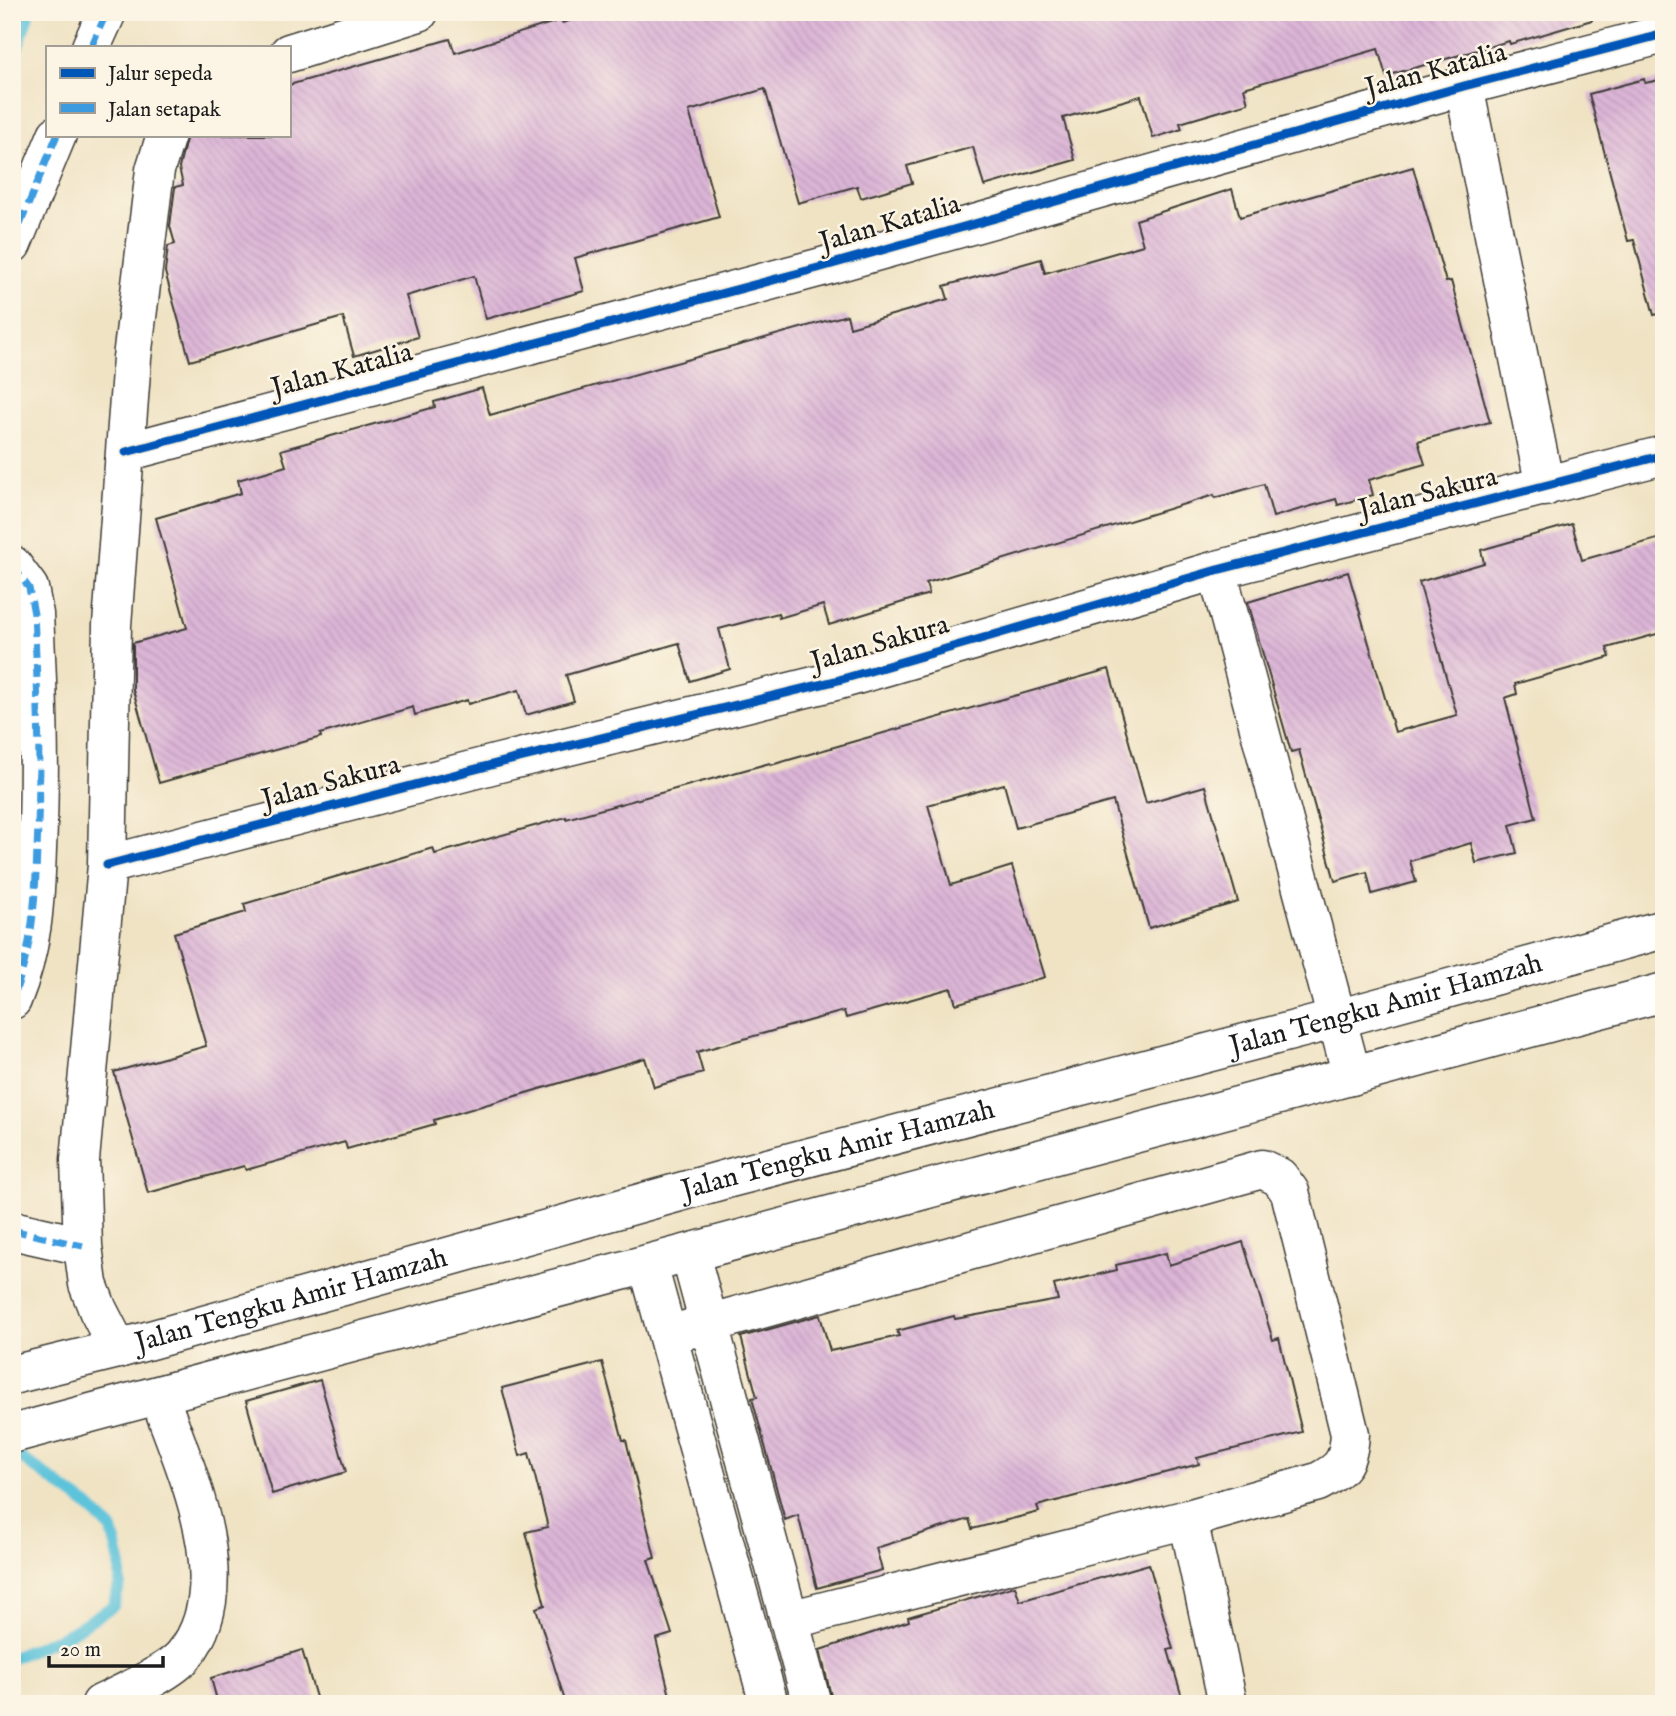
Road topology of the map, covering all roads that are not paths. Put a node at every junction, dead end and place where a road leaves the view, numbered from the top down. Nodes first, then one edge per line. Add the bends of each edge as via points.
1 (107, 12) edge
2 (419, 12) edge
3 (1664, 34) edge
4 (91, 46) edge
5 (290, 53) edge
6 (1464, 86) junction
7 (57, 136) edge
8 (166, 136) edge
9 (12, 244) edge
10 (126, 452) junction
11 (1664, 456) edge
12 (1545, 488) junction
13 (12, 565) edge
14 (1217, 570) junction
15 (107, 865) junction
16 (1664, 929) edge
17 (1664, 992) edge
18 (12, 1000) edge
19 (1337, 1019) junction
20 (1352, 1076) junction
21 (12, 1230) edge
22 (83, 1246) junction
23 (690, 1254) junction
24 (648, 1265) junction
25 (709, 1322) junction
26 (668, 1335) junction
27 (118, 1349) junction
28 (17, 1373) edge
29 (159, 1396) junction
30 (12, 1434) edge
31 (1188, 1519) junction
32 (789, 1620) junction
33 (101, 1704) edge
34 (769, 1704) edge
35 (812, 1704) edge
36 (1228, 1704) edge

1 - 4 street
2 - 5 street
3 - 6 street, Jalan Katalia
6 - 10 street, Jalan Katalia via 804,272
6 - 12 street
7 - 9 street
8 - 10 street via 155,170 142,266
10 - 15 street via 113,625
11 - 12 street, Jalan Sakura
12 - 14 street, Jalan Sakura
13 - 18 street via 29,589 34,614 41,771 35,909 25,970
14 - 15 street, Jalan Sakura via 839,680
14 - 19 street
15 - 22 street via 80,1160
16 - 19 street, Jalan Tengku Amir Hamzah
17 - 20 street, Jalan Tengku Amir Hamzah
19 - 20 street
19 - 27 street, Jalan Tengku Amir Hamzah via 743,1175
20 - 23 street, Jalan Tengku Amir Hamzah
21 - 22 street
22 - 27 street via 88,1284
23 - 24 street, Jalan Tengku Amir Hamzah
23 - 25 street
24 - 26 street
24 - 29 street, Jalan Tengku Amir Hamzah
25 - 26 street
25 - 31 street via 1262,1169 1271,1171 1290,1192 1350,1434 1348,1456 1337,1472 1318,1482
25 - 32 street
26 - 34 street
27 - 28 street, Jalan Tengku Amir Hamzah
29 - 30 street, Jalan Tengku Amir Hamzah
29 - 33 street via 200,1513 210,1565 203,1622 183,1657
31 - 32 street
31 - 36 street
32 - 35 street

